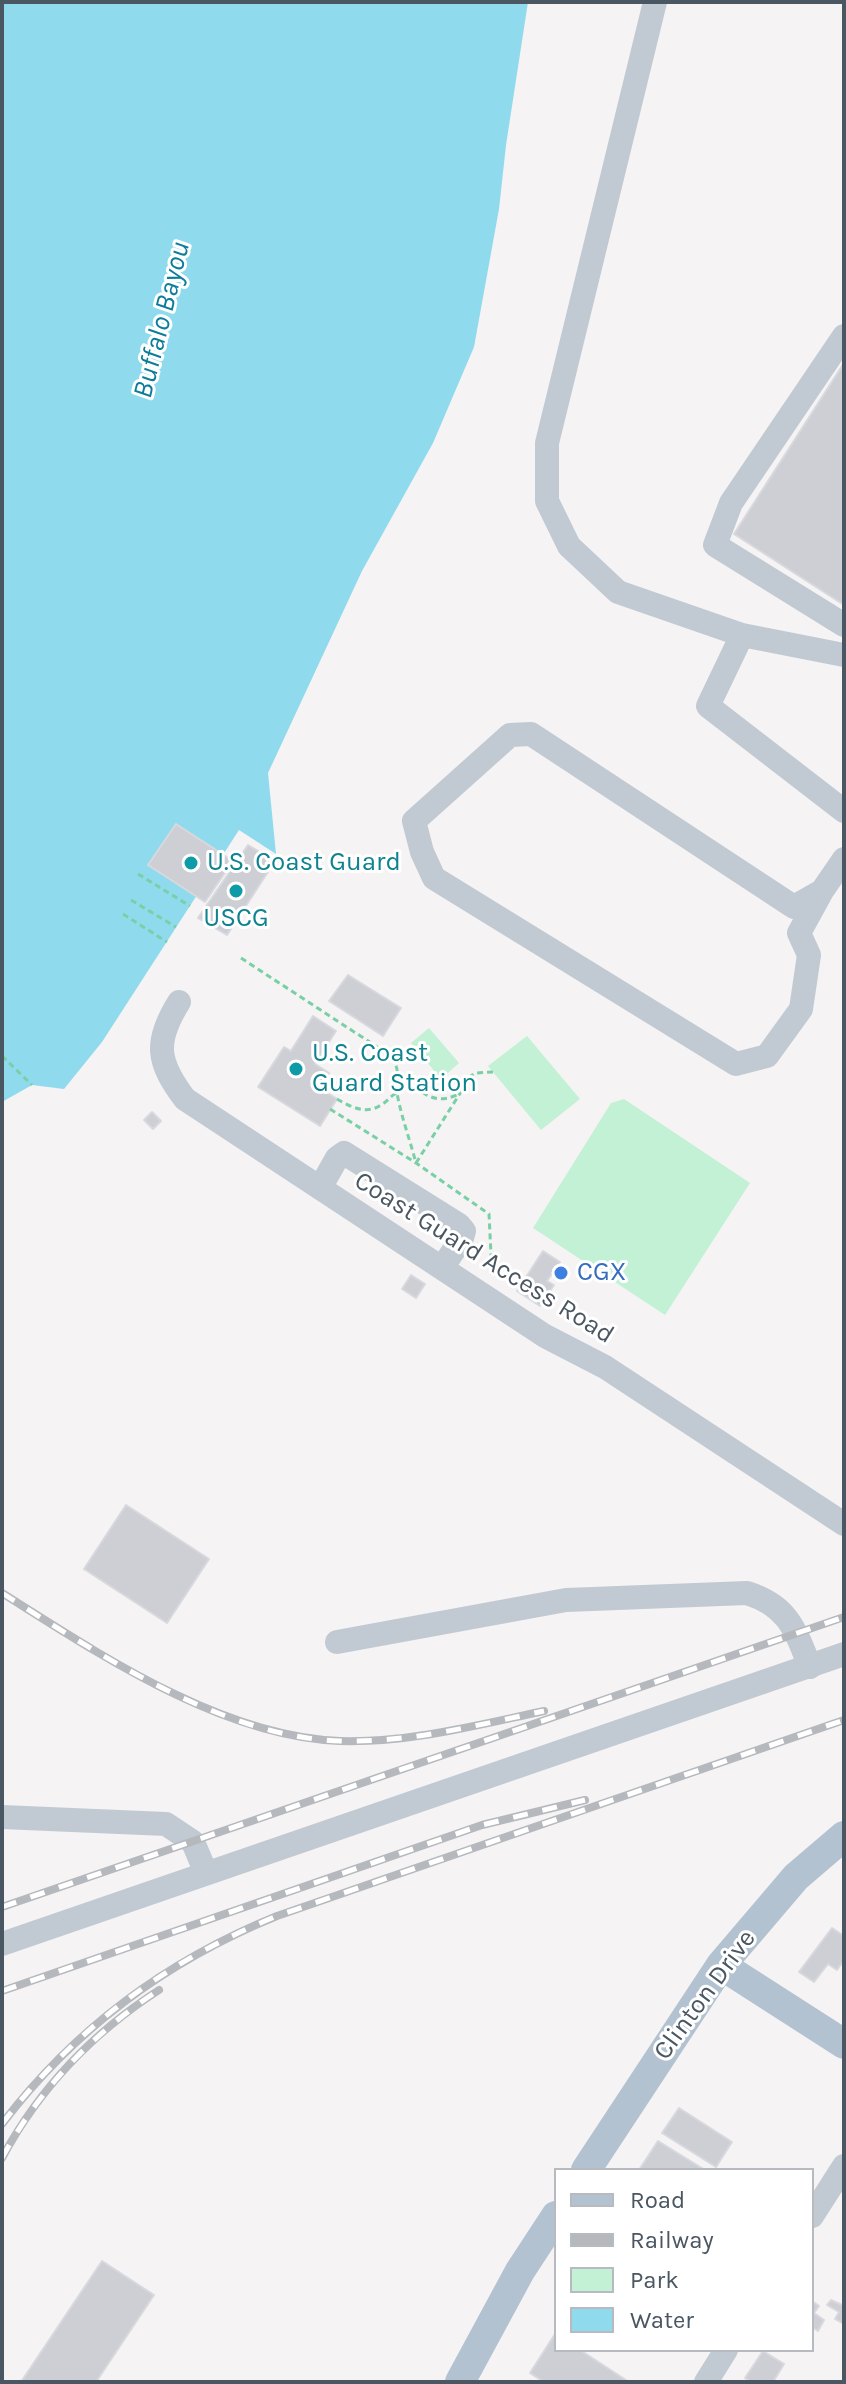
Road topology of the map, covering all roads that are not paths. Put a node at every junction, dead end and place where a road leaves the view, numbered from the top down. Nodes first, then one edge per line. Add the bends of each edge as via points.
1 (655, 2) edge
2 (844, 336) edge
3 (844, 625) edge
4 (742, 635) junction
5 (844, 655) edge
6 (844, 811) edge
7 (844, 859) edge
8 (822, 891) junction
9 (179, 1002) dead end
10 (320, 1188) junction
11 (442, 1268) junction
12 (844, 1524) edge
13 (337, 1642) dead end
14 (844, 1654) edge
15 (810, 1667) junction
16 (2, 1817) edge
17 (844, 1836) edge
18 (206, 1873) junction
19 (2, 1944) edge
20 (721, 1965) junction
21 (844, 2044) edge
22 (844, 2166) edge
23 (587, 2168) edge
24 (814, 2213) edge
25 (554, 2219) edge
26 (725, 2352) edge
27 (462, 2381) edge
28 (706, 2382) edge

1 - 4 street via 547,443 547,501 569,546 618,592
2 - 3 street via 731,503 715,545
4 - 5 street
4 - 6 street via 708,706
7 - 8 street
8 - 8 street via 799,933 809,955 801,1009 767,1056 736,1064 434,878 414,821 510,735 531,734 794,907
9 - 10 street, Coast Guard Access Road via 166,1023 161,1054 185,1099
10 - 11 street, Coast Guard Access Road
10 - 11 street via 344,1153 459,1225 462,1238
11 - 12 street, Coast Guard Access Road via 545,1336 605,1367
13 - 15 street via 566,1600 747,1593 785,1613
14 - 15 street
15 - 18 street
16 - 18 street via 166,1824 193,1842
17 - 20 main road, Clinton Drive via 796,1877
18 - 19 street
20 - 21 main road
20 - 23 main road, Clinton Drive
22 - 24 street
25 - 27 main road
26 - 28 street

